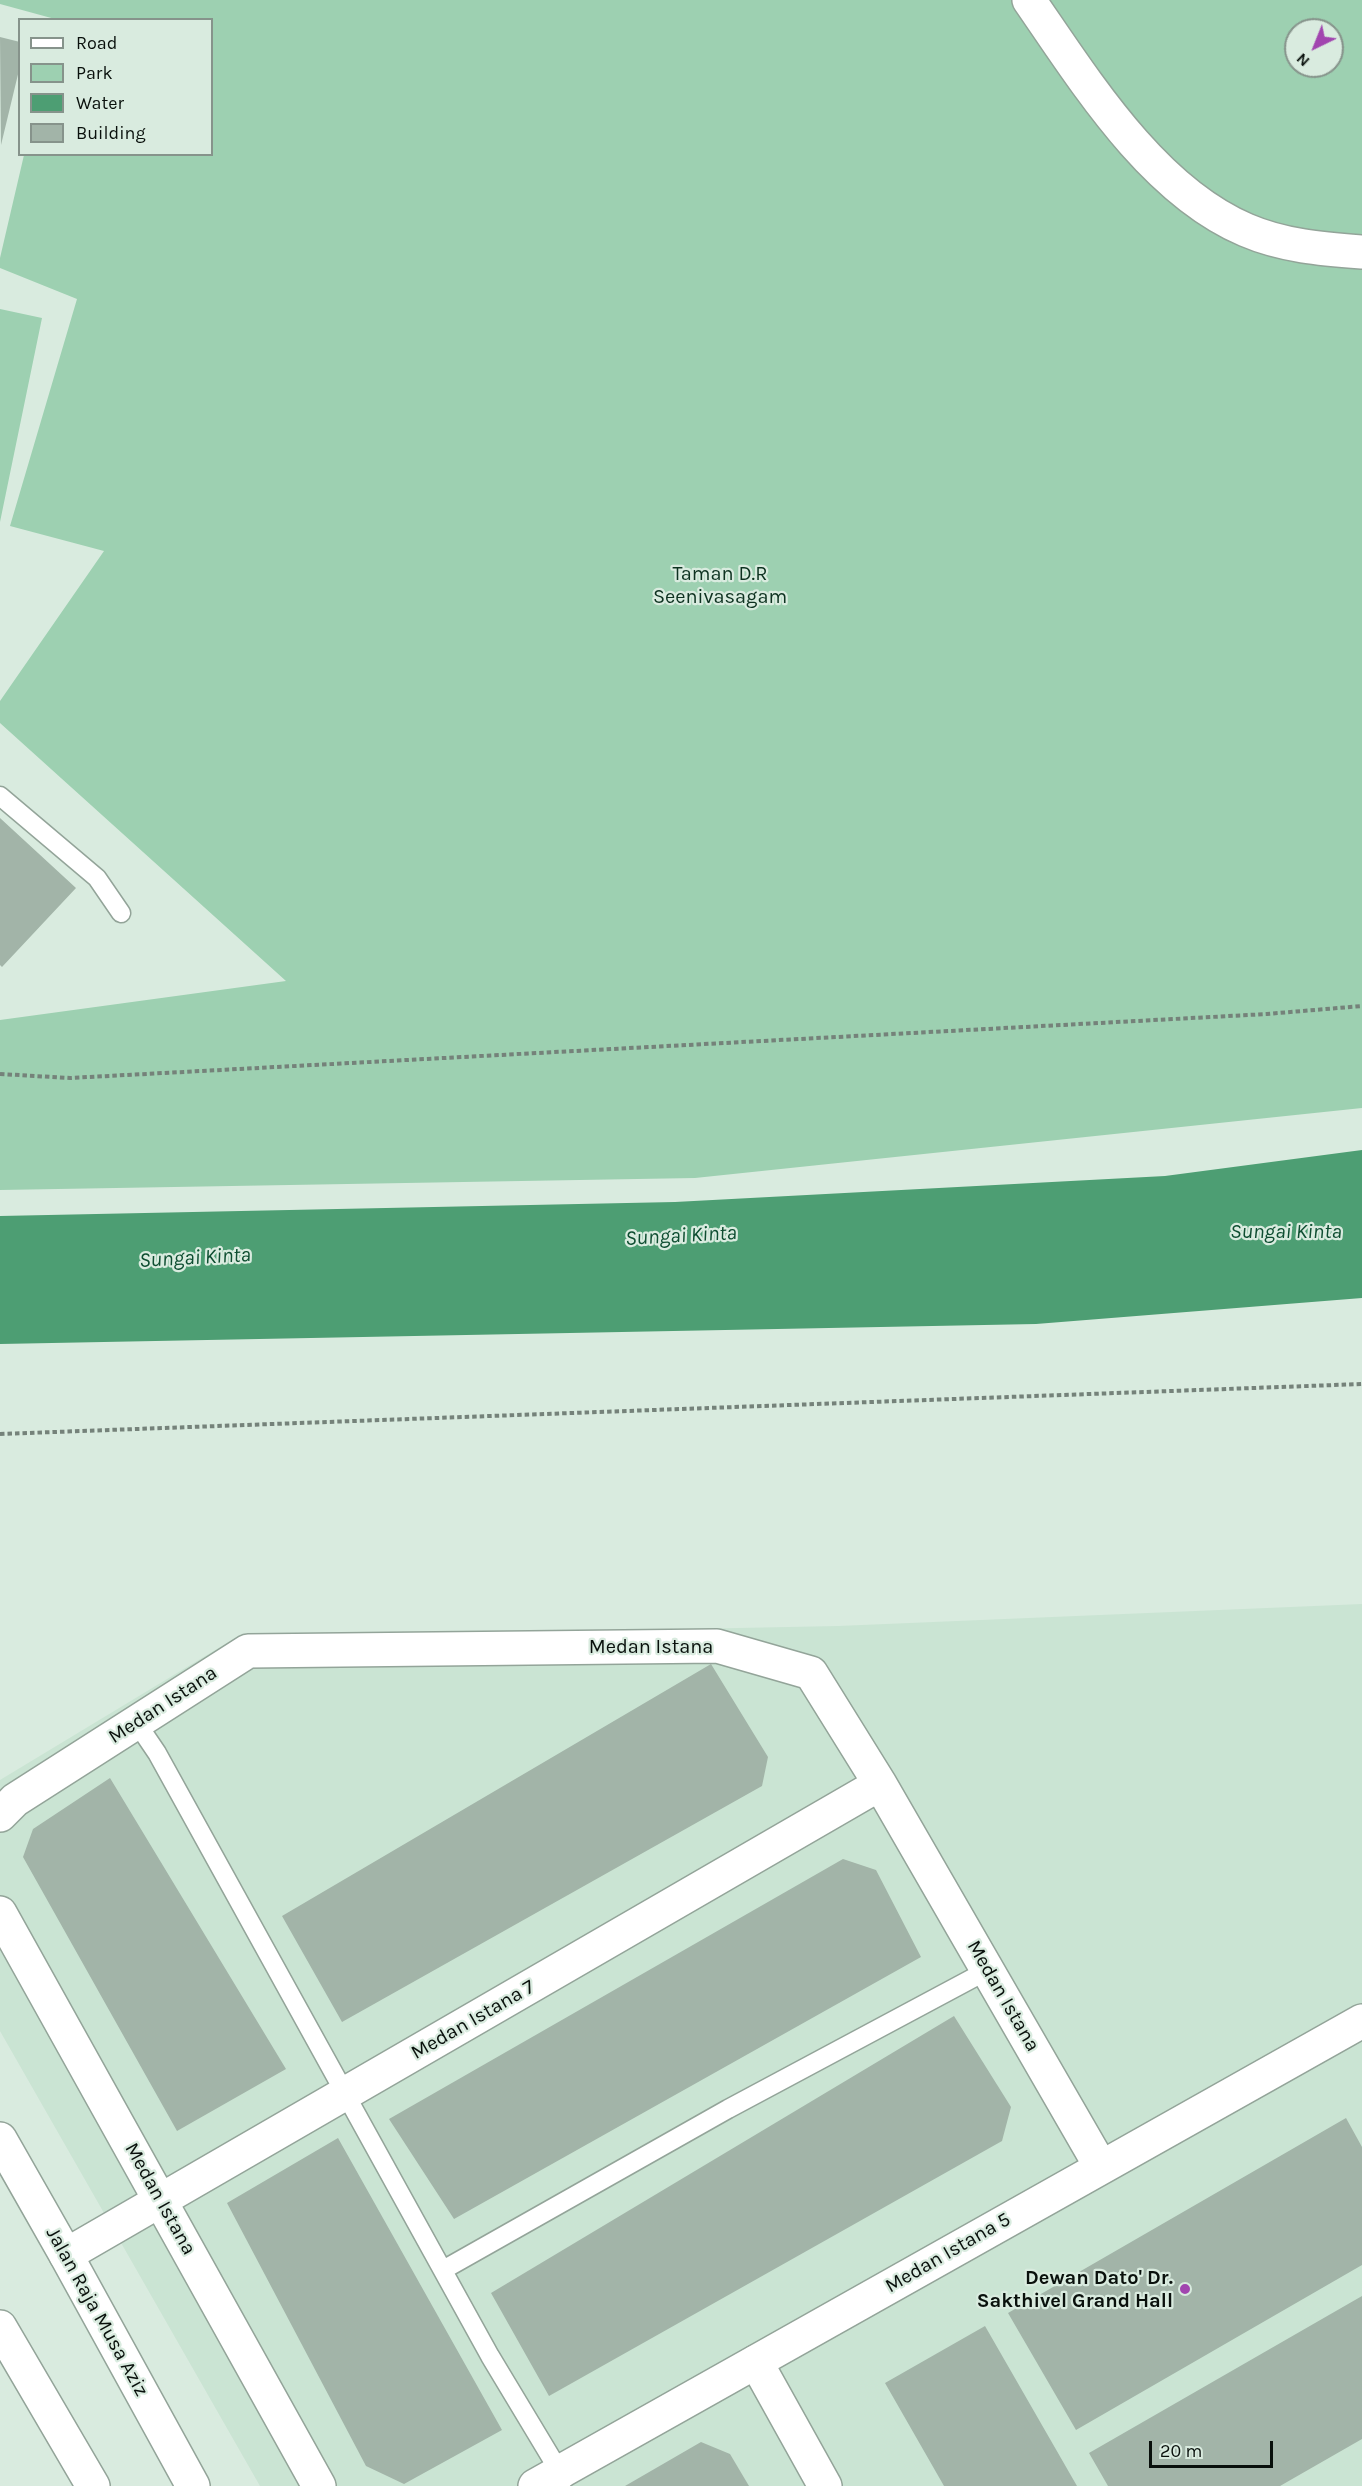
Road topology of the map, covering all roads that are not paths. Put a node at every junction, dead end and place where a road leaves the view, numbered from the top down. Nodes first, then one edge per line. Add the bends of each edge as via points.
1 (1029, 0) edge
2 (1362, 252) edge
3 (0, 796) edge
4 (121, 913) dead end
5 (136, 1722) junction
6 (879, 1784) junction
7 (0, 1815) edge
8 (0, 1913) edge
9 (988, 1970) junction
10 (1362, 2021) edge
11 (346, 2094) junction
12 (0, 2139) edge
13 (1101, 2167) junction
14 (161, 2200) junction
15 (66, 2255) junction
16 (442, 2270) junction
17 (0, 2326) edge
18 (756, 2362) junction
19 (554, 2481) edge
20 (93, 2486) edge
21 (193, 2486) edge
22 (319, 2486) edge
23 (825, 2486) edge

1 - 2 street via 1101,104 1145,155 1196,201 1245,230 1287,243
3 - 4 lane via 97,878
5 - 6 street, Medan Istana via 248,1651 717,1646 811,1673
5 - 7 street, Medan Istana via 15,1800
5 - 11 lane via 157,1753
6 - 9 street, Medan Istana
6 - 11 street, Medan Istana 7
8 - 14 street, Medan Istana
9 - 13 street, Medan Istana
9 - 16 lane via 728,2109
10 - 13 street, Medan Istana 5
11 - 14 street, Medan Istana 7
11 - 16 lane
12 - 15 street, Jalan Raja Musa Aziz
13 - 18 street, Medan Istana 5
14 - 15 street, Medan Istana 7
14 - 22 street, Medan Istana
15 - 21 street, Jalan Raja Musa Aziz
16 - 19 lane
17 - 20 street
18 - 19 street, Medan Istana 5
18 - 23 street

